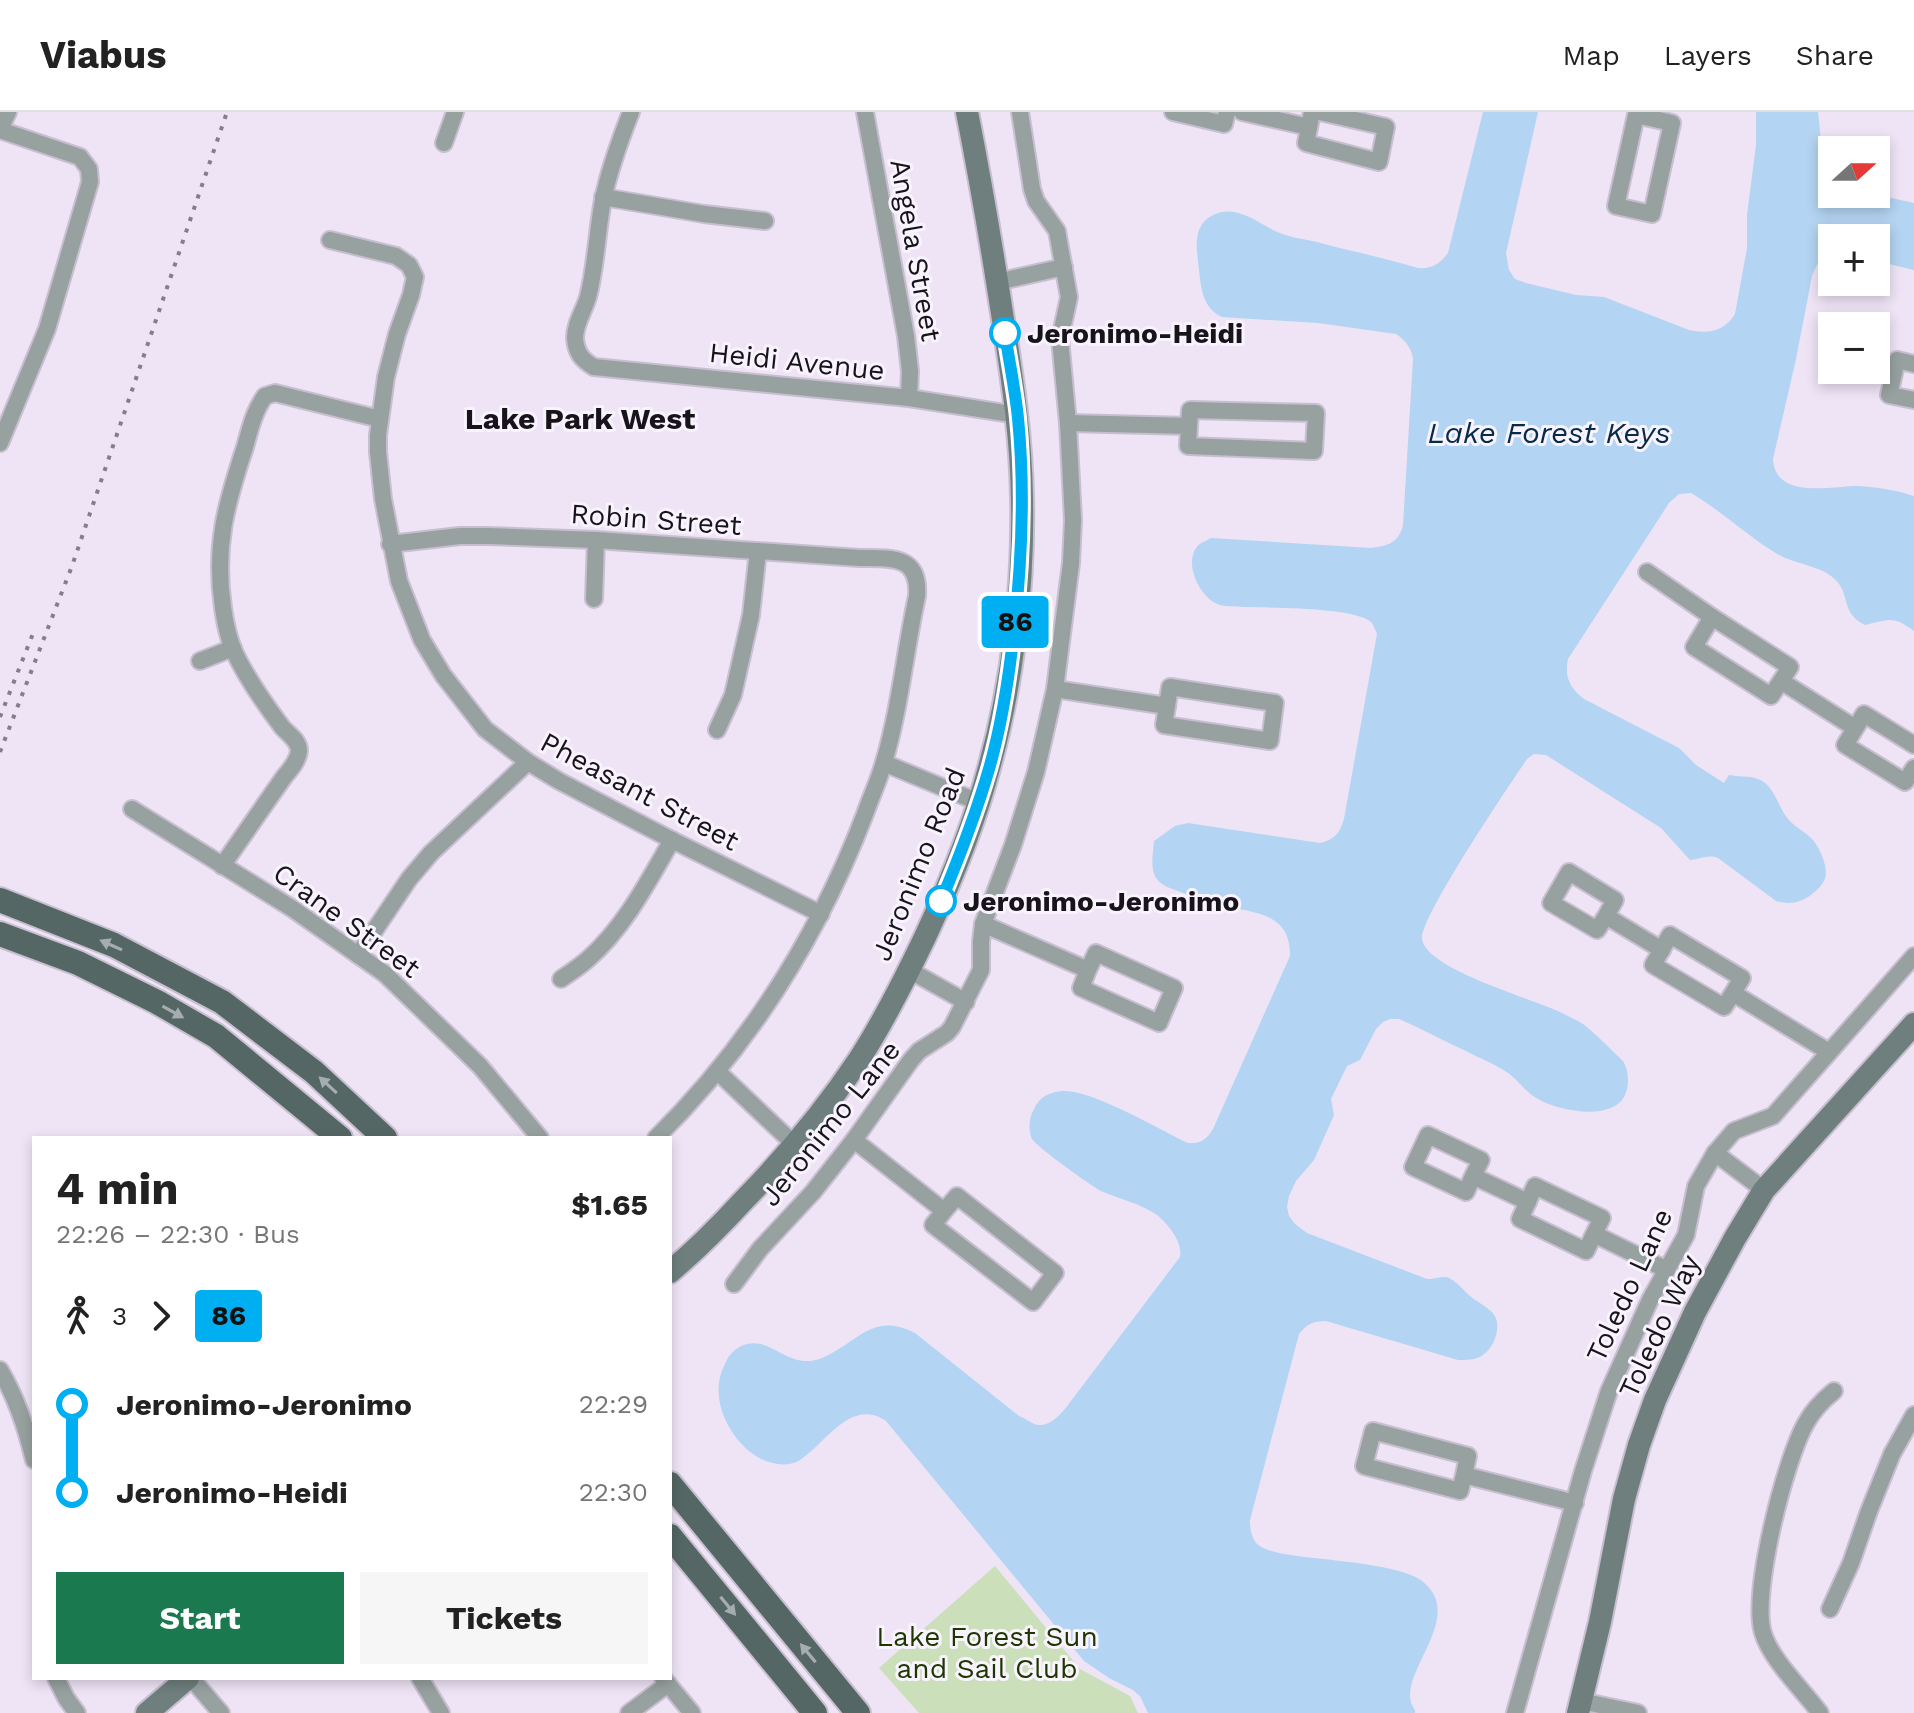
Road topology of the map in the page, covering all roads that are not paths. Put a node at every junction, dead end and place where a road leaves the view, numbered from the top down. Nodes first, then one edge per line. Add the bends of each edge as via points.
1 (8, 112) edge
2 (455, 112) edge
3 (631, 112) edge
4 (865, 112) edge
5 (967, 112) edge
6 (1020, 112) edge
7 (1173, 112) edge
8 (1227, 112) edge
9 (1242, 112) edge
10 (1320, 112) edge
11 (1656, 116) edge
12 (1310, 119) edge
13 (0, 130) edge
14 (444, 143) dead end
15 (603, 197) junction
16 (765, 221) dead end
17 (330, 240) dead end
18 (1064, 267) junction
19 (997, 282) junction
20 (1914, 364) edge
21 (909, 398) junction
22 (1914, 400) edge
23 (1018, 415) junction
24 (380, 419) junction
25 (1068, 423) junction
26 (1189, 426) junction
27 (0, 443) edge
28 (596, 540) junction
29 (390, 544) junction
30 (758, 551) junction
31 (1647, 572) dead end
32 (594, 599) dead end
33 (1712, 617) junction
34 (233, 648) junction
35 (200, 661) dead end
36 (1781, 681) junction
37 (1055, 689) junction
38 (1167, 706) junction
39 (1855, 728) junction
40 (717, 730) dead end
41 (1914, 745) edge
42 (528, 762) junction
43 (884, 763) junction
44 (1914, 768) edge
45 (978, 802) junction
46 (132, 809) dead end
47 (672, 840) junction
48 (222, 866) junction
49 (0, 900) edge
50 (821, 914) junction
51 (1606, 916) dead end
52 (983, 924) junction
53 (0, 934) edge
54 (1662, 950) junction
55 (358, 955) junction
56 (1914, 956) edge
57 (909, 970) junction
58 (1088, 970) junction
59 (561, 979) dead end
60 (1733, 993) junction
61 (966, 1002) junction
62 (1914, 1024) edge
63 (1829, 1052) junction
64 (718, 1072) junction
65 (338, 1136) edge
66 (383, 1136) edge
67 (538, 1136) edge
68 (658, 1136) edge
69 (854, 1140) junction
70 (795, 1145) junction
71 (1715, 1153) junction
72 (1473, 1176) dead end
73 (1764, 1190) junction
74 (1528, 1202) junction
75 (944, 1211) junction
76 (1594, 1234) junction
77 (672, 1270) edge
78 (1667, 1270) junction
79 (734, 1284) dead end
80 (0, 1370) edge
81 (1834, 1391) dead end
82 (27, 1408) edge
83 (1914, 1415) edge
84 (32, 1445) edge
85 (1464, 1475) junction
86 (672, 1486) edge
87 (1575, 1503) junction
88 (672, 1538) edge
89 (1830, 1609) dead end
90 (57, 1680) edge
91 (421, 1680) edge
92 (666, 1681) edge
93 (179, 1682) edge
94 (1580, 1707) edge
95 (77, 1713) edge
96 (147, 1713) edge
97 (221, 1713) edge
98 (441, 1713) edge
99 (629, 1713) edge
100 (692, 1713) edge
101 (815, 1713) edge
102 (858, 1713) edge
103 (1515, 1713) edge
104 (1638, 1713) edge
105 (1820, 1713) edge

1 - 13 street
2 - 14 street
3 - 15 street
4 - 21 street, Angela Street via 906,336
5 - 19 main road, Jeronimo Road
6 - 18 street, Jeronimo Lane via 1032,189 1057,231
7 - 8 street via 1224,124
9 - 12 street
10 - 12 street via 1386,127 1379,162 1306,143
11 - 11 street via 1636,115 1616,206 1652,214 1672,123
13 - 27 street via 75,154 90,176 47,329
15 - 16 street
15 - 21 street, Heidi Avenue via 588,296 575,336 584,361 594,367
17 - 24 street, Pheasant Street via 396,256 415,277 386,377
18 - 19 street
18 - 25 street, Jeronimo Lane via 1069,297 1060,339
19 - 23 main road, Jeronimo Road
20 - 22 street via 1897,360 1889,395
21 - 23 street, Heidi Avenue
23 - 45 main road, Jeronimo Road via 1022,521 1017,601 997,736
24 - 29 street, Pheasant Street via 378,452
24 - 34 street via 282,394 265,396 230,492 218,559
25 - 26 street
25 - 37 street, Jeronimo Lane via 1071,563
26 - 26 street via 1190,410 1316,413 1314,451 1188,446
28 - 29 street, Robin Street via 460,536
28 - 30 street, Robin Street
28 - 32 street
29 - 42 street, Pheasant Street via 412,617 438,667 485,729
30 - 40 street via 751,615 733,695
30 - 43 street, Robin Street via 893,558 915,572 917,596
31 - 33 street
33 - 36 street via 1790,667
33 - 36 street via 1694,647 1771,696
34 - 35 street
34 - 48 street via 299,752
36 - 39 street
37 - 38 street
37 - 52 street, Jeronimo Lane via 1036,772
38 - 38 street via 1170,687 1275,703 1270,741 1164,725
39 - 41 street via 1864,714
39 - 44 street via 1845,745 1905,782
42 - 47 street, Pheasant Street
42 - 55 street via 431,853
43 - 45 street
43 - 50 street
45 - 57 main road, Jeronimo Road
46 - 48 street, Crane Street
47 - 50 street, Pheasant Street
47 - 59 street via 610,938
48 - 55 street, Crane Street
66 -> 49 main road via 314,1072 222,1002 114,945
50 - 64 street via 785,977
51 - 54 street
52 - 58 street
52 - 61 street, Jeronimo Lane via 981,970
53 -> 65 main road via 78,963 216,1036
54 - 60 street via 1653,965 1724,1007
54 - 60 street via 1670,935 1742,978
55 - 67 street, Crane Street via 385,974 480,1066
56 - 63 street, Toledo Lane
57 - 61 street
57 - 70 main road, Jeronimo Road via 861,1056
58 - 58 street via 1096,953 1174,988 1159,1023 1081,988
60 - 63 street
61 - 69 street, Jeronimo Lane via 947,1033 911,1060
62 - 73 main road, Toledo Way
63 - 71 street, Toledo Lane via 1773,1116 1734,1131
64 - 68 street
64 - 70 street
69 - 75 street
69 - 79 street, Jeronimo Lane
70 - 77 main road, Jeronimo Road
71 - 73 street
71 - 78 street, Toledo Lane via 1696,1186 1686,1235
72 - 74 street
73 - 94 main road, Toledo Way via 1695,1312 1639,1445
74 - 76 street via 1535,1186 1602,1218
74 - 76 street via 1520,1219 1546,1232 1586,1251
75 - 75 street via 957,1196 1055,1273 1033,1302 933,1225
76 - 78 street
78 - 87 street, Toledo Lane via 1609,1391
80 - 82 street
81 - 105 street via 1806,1421 1793,1454 1774,1521 1759,1610 1768,1646
82 - 84 street
83 - 89 street via 1892,1454
85 - 85 street via 1468,1456 1373,1431 1364,1466 1460,1491
85 - 87 street
102 -> 86 main road
87 - 103 street, Toledo Lane
88 -> 101 main road
90 - 95 street
91 - 98 street
92 - 99 street
92 - 100 street
93 - 96 main road
93 - 97 street
94 - 104 street

